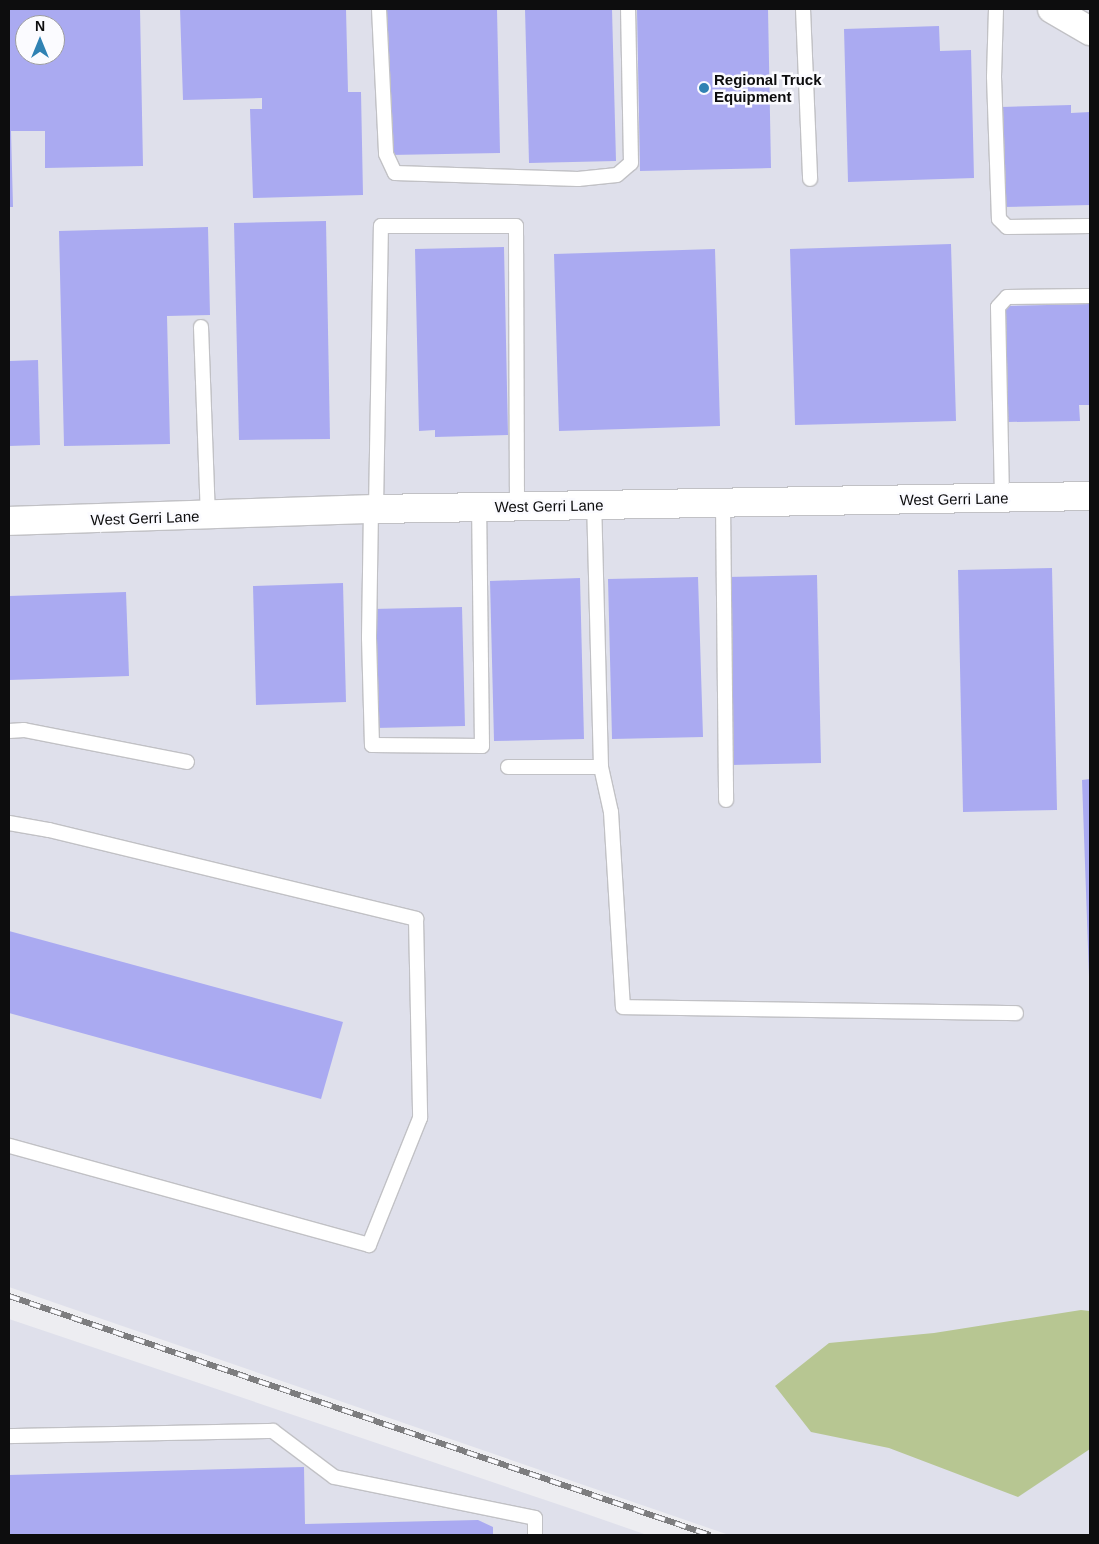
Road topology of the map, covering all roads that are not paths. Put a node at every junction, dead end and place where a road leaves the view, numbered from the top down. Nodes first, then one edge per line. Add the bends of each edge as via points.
1 (379, 9) edge
2 (628, 9) edge
3 (804, 9) edge
4 (996, 9) edge
5 (1052, 9) edge
6 (1090, 31) edge
7 (810, 179) dead end
8 (1090, 226) edge
9 (1090, 296) edge
10 (201, 327) dead end
11 (1090, 496) edge
12 (1002, 498) junction
13 (723, 503) junction
14 (594, 505) junction
15 (517, 506) junction
16 (479, 507) junction
17 (374, 509) junction
18 (208, 516) junction
19 (9, 521) edge
20 (9, 731) edge
21 (187, 762) dead end
22 (508, 767) dead end
23 (601, 767) junction
24 (726, 800) dead end
25 (9, 823) edge
26 (1016, 1013) dead end
27 (9, 1146) edge
28 (9, 1436) edge
29 (535, 1535) edge

1 - 2 lane via 386,154 395,173 578,179 617,175 631,163
3 - 7 lane
4 - 8 lane via 994,76 999,219 1007,227
5 - 6 street
9 - 12 lane via 1006,297 998,307
10 - 18 lane
11 - 12 street, West Gerri Lane
12 - 13 street, West Gerri Lane
13 - 14 street, West Gerri Lane
13 - 24 lane
14 - 15 street, West Gerri Lane
14 - 23 lane
15 - 16 street, West Gerri Lane
15 - 17 lane via 516,226 381,226
16 - 17 street, West Gerri Lane
16 - 17 lane via 482,746 372,744 369,638
17 - 18 street, West Gerri Lane
18 - 19 street, West Gerri Lane
20 - 21 lane via 24,730
22 - 23 lane
23 - 26 lane via 612,812 623,1007
25 - 27 lane via 416,919 420,1118 369,1245
28 - 29 lane via 273,1431 334,1477 536,1518

